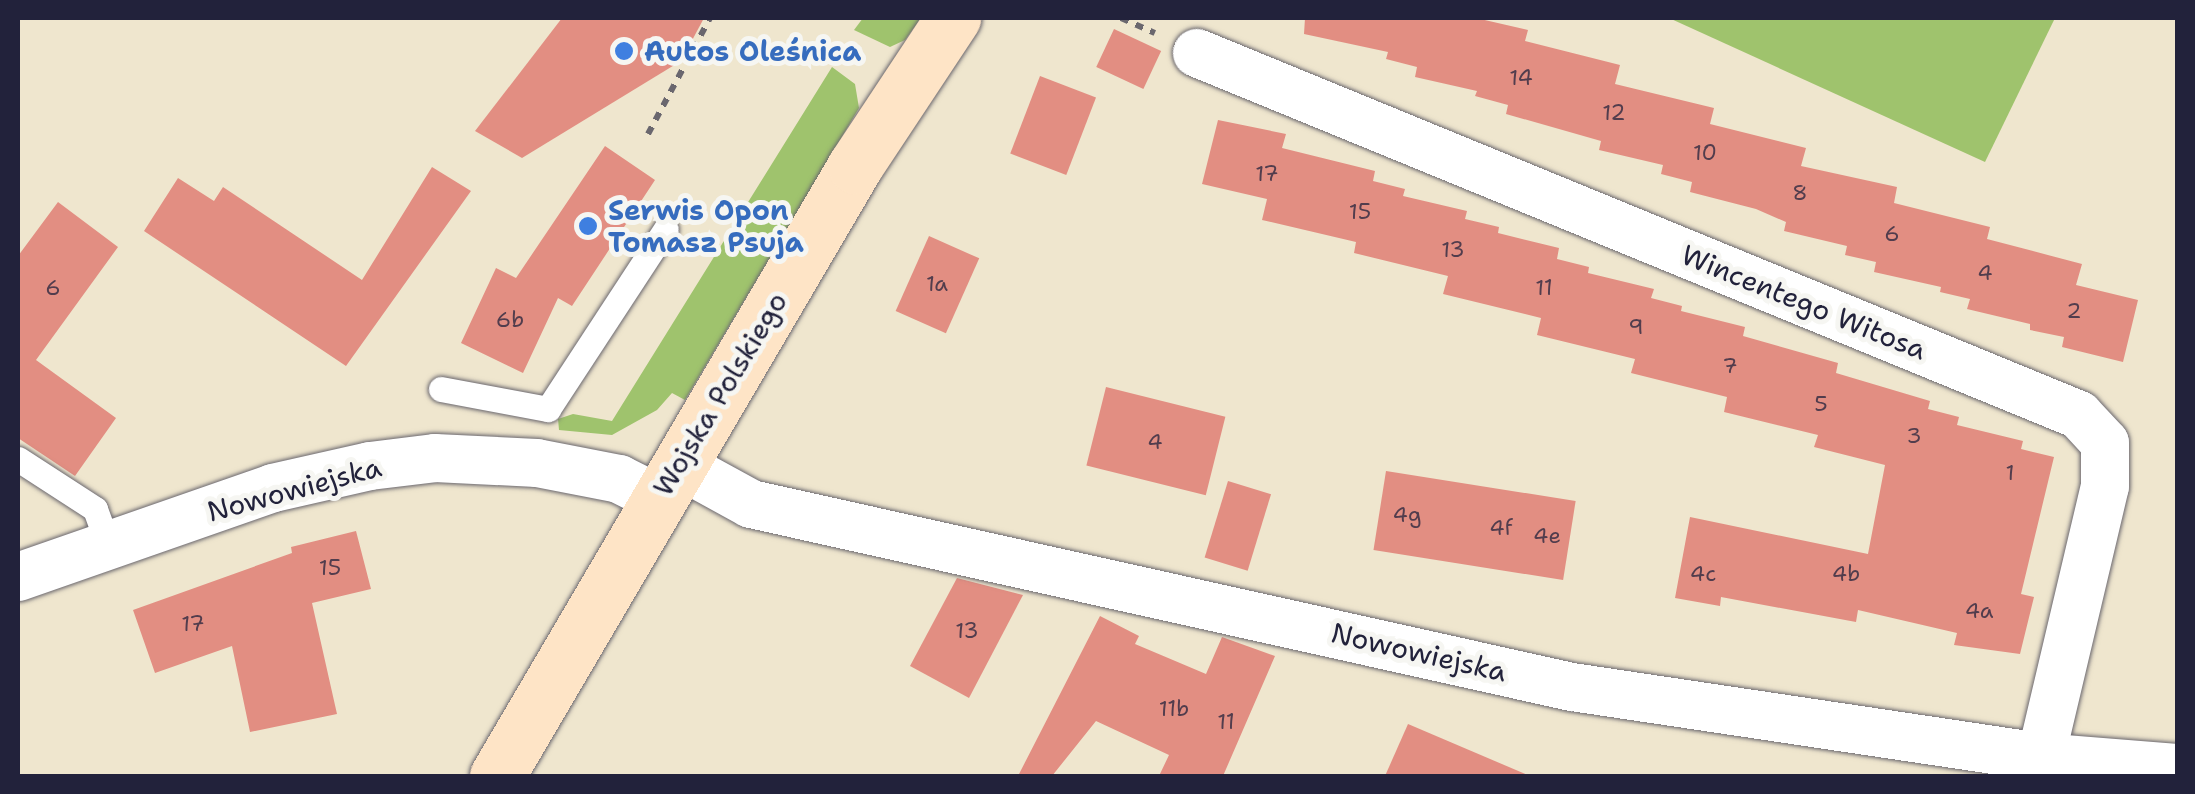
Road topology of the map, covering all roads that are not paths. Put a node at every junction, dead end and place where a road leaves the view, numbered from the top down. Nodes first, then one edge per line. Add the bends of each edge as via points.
1 (953, 18) edge
2 (1196, 53) dead end
3 (666, 229) dead end
4 (441, 389) dead end
5 (18, 459) edge
6 (668, 481) junction
7 (108, 544) junction
8 (18, 577) edge
9 (2040, 757) junction
10 (2178, 768) edge
11 (497, 776) edge

1 - 6 main road, Wojska Polskiego via 855,166
2 - 9 street, Wincentego Witosa via 2079,414 2105,442 2105,486
3 - 4 lane via 548,409
5 - 7 lane via 96,509
6 - 7 street, Nowowiejska via 435,458 273,488
6 - 9 street, Nowowiejska via 1572,687
6 - 11 main road, Wojska Polskiego
7 - 8 street, Nowowiejska
9 - 10 street, Nowowiejska

